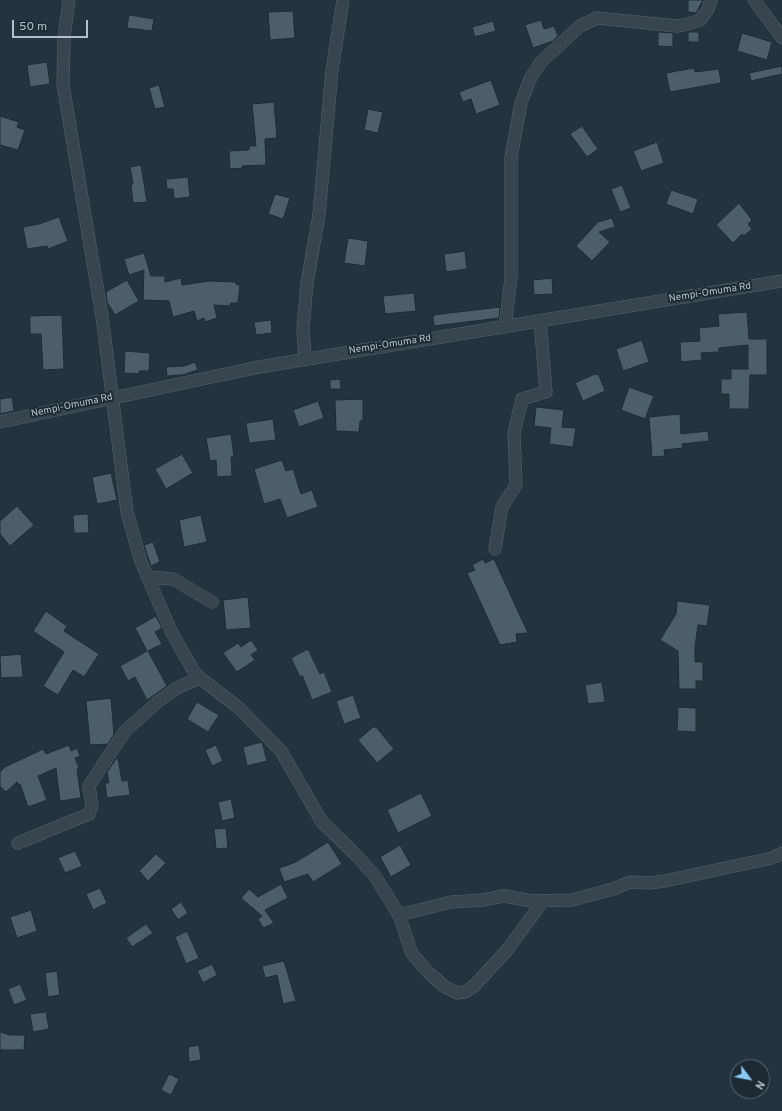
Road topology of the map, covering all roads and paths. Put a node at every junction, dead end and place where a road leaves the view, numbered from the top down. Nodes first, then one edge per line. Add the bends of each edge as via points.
1 (69, 0) edge
2 (343, 0) edge
3 (711, 0) edge
4 (754, 0) edge
5 (782, 38) edge
6 (782, 281) edge
7 (540, 321) junction
8 (505, 327) junction
9 (305, 359) junction
10 (112, 397) junction
11 (0, 422) edge
12 (495, 549) dead end
13 (147, 577) junction
14 (212, 602) dead end
15 (200, 678) junction
16 (18, 843) dead end
17 (782, 853) edge
18 (543, 900) junction
19 (399, 915) junction

1 - 10 street via 64,38 63,85 88,227
2 - 9 street via 332,70 318,215 302,328
3 - 8 street via 700,20 677,26 598,18 580,26 542,62 530,80 521,103 511,157 511,278
4 - 5 street
6 - 7 street, Nempi-Omuma Rd
7 - 8 street, Nempi-Omuma Rd
7 - 12 street via 546,392 522,400 514,433 516,485 502,507
8 - 9 street, Nempi-Omuma Rd
9 - 10 street, Nempi-Omuma Rd
10 - 11 street, Nempi-Omuma Rd
10 - 13 street via 127,512
13 - 14 street via 173,579
13 - 15 street via 172,633
15 - 16 street via 177,688 160,700 125,731 89,786 92,806 89,814
15 - 19 street via 239,708 272,740 289,764 322,822 375,876
17 - 18 street via 772,858 665,882 630,882 613,890 572,900
18 - 19 street via 532,901 504,896 451,902
18 - 19 street via 508,949 474,986 465,992 457,993 429,974 412,954

